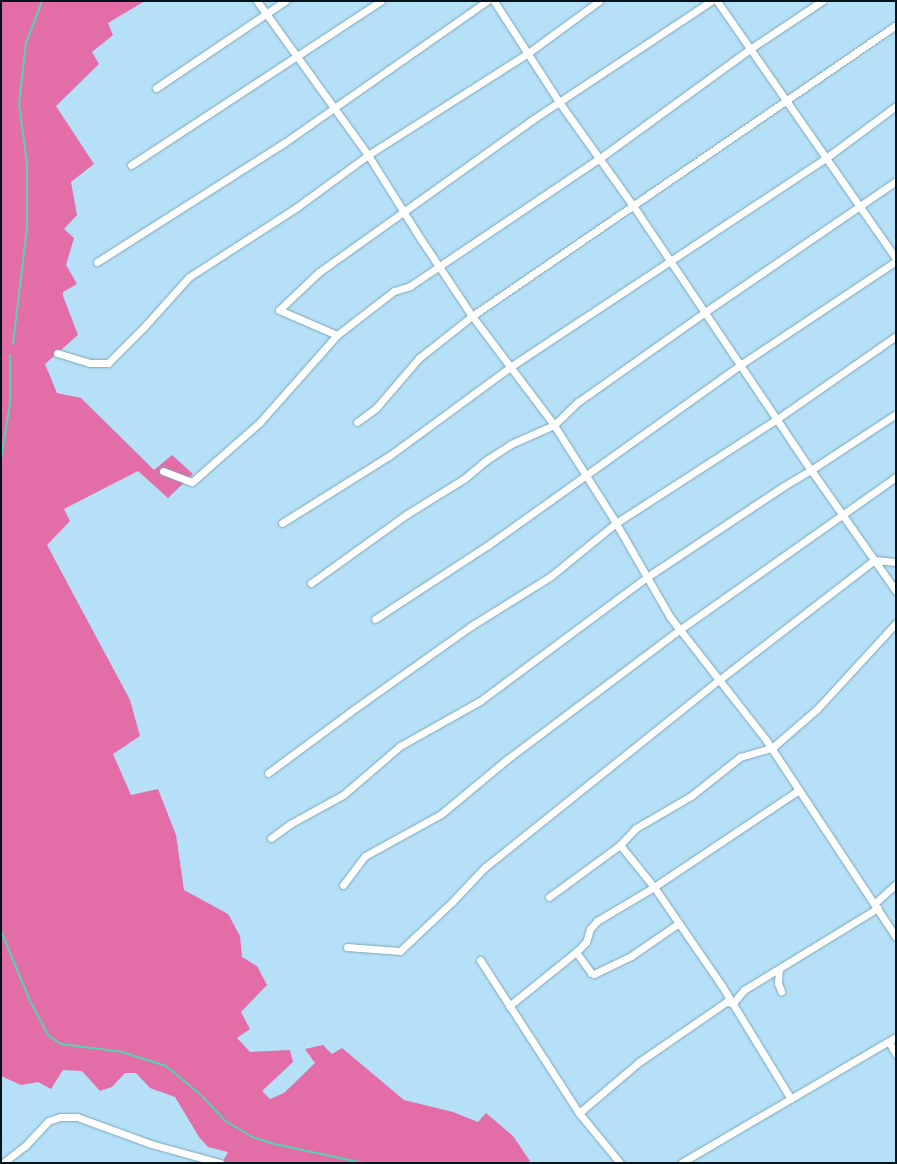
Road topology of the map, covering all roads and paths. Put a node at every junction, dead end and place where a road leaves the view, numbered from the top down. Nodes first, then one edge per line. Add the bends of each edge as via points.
1 (257, 1) edge
2 (285, 1) edge
3 (381, 1) edge
4 (487, 1) edge
5 (494, 1) edge
6 (600, 1) edge
7 (711, 1) edge
8 (718, 1) edge
9 (822, 1) edge
10 (266, 13) junction
11 (896, 25) edge
12 (750, 48) junction
13 (528, 53) junction
14 (298, 57) junction
15 (156, 88) dead end
16 (787, 101) junction
17 (559, 102) junction
18 (896, 106) edge
19 (334, 107) junction
20 (368, 155) junction
21 (600, 158) junction
22 (826, 158) junction
23 (131, 165) dead end
24 (896, 181) edge
25 (859, 206) junction
26 (634, 207) junction
27 (404, 212) junction
28 (670, 260) junction
29 (896, 260) edge
30 (97, 262) dead end
31 (440, 267) junction
32 (705, 312) junction
33 (472, 316) junction
34 (337, 335) junction
35 (896, 336) edge
36 (57, 353) dead end
37 (740, 365) junction
38 (510, 367) junction
39 (896, 414) edge
40 (777, 419) junction
41 (357, 422) dead end
42 (554, 425) junction
43 (811, 470) junction
44 (163, 471) dead end
45 (586, 474) junction
46 (896, 477) edge
47 (842, 515) junction
48 (282, 523) dead end
49 (616, 524) junction
50 (874, 560) junction
51 (896, 562) edge
52 (647, 577) junction
53 (311, 583) dead end
54 (896, 592) edge
55 (375, 619) dead end
56 (896, 624) edge
57 (680, 630) junction
58 (719, 680) junction
59 (772, 748) junction
60 (268, 773) dead end
61 (800, 790) junction
62 (271, 838) dead end
63 (620, 845) junction
64 (896, 884) edge
65 (343, 886) dead end
66 (654, 887) junction
67 (549, 897) dead end
68 (876, 905) junction
69 (679, 923) junction
70 (896, 936) edge
71 (347, 947) dead end
72 (576, 952) junction
73 (480, 960) dead end
74 (779, 969) junction
75 (781, 991) dead end
76 (733, 1003) junction
77 (509, 1006) junction
78 (896, 1037) edge
79 (889, 1042) junction
80 (896, 1054) edge
81 (791, 1099) junction
82 (579, 1112) junction
83 (3, 1163) edge
84 (220, 1163) edge
85 (620, 1163) edge
86 (681, 1163) edge

1 - 10 street
2 - 10 street
3 - 14 street
4 - 19 street
5 - 13 street
6 - 13 street
7 - 17 street
8 - 12 street
9 - 12 street
10 - 14 street
10 - 15 street
11 - 16 street
12 - 16 street
12 - 21 street
13 - 17 street
13 - 20 street
14 - 19 street
14 - 23 street
16 - 22 street
16 - 26 street
17 - 21 street
17 - 27 street
18 - 22 street
19 - 20 street
19 - 30 street via 284,143
20 - 27 street
20 - 36 street via 297,206 189,277 108,363 89,363
21 - 26 street
21 - 31 street
22 - 25 street
22 - 28 street
24 - 25 street
25 - 29 street
25 - 32 street
26 - 28 street
26 - 33 street
27 - 31 street
27 - 34 street via 319,272 279,310
28 - 32 street
28 - 38 street
29 - 37 street
31 - 33 street
31 - 34 street via 410,286 394,291
32 - 37 street
32 - 42 street via 578,402
33 - 38 street
33 - 41 street via 419,358 376,408
34 - 44 street via 260,422 192,482
35 - 40 street
37 - 40 street
37 - 45 street
38 - 42 street
38 - 48 street via 389,456
39 - 43 street
40 - 43 street
40 - 49 street
42 - 45 street
42 - 53 street via 512,444 485,461 465,478 407,514
43 - 47 street
43 - 52 street
45 - 49 street
45 - 55 street via 488,545
46 - 47 street
47 - 50 street
47 - 57 street
49 - 52 street
49 - 60 street via 551,576 471,626
50 - 51 street
50 - 54 street
50 - 58 street
52 - 57 street
52 - 62 street via 480,701 400,746 343,795 290,824
56 - 59 street via 817,709
57 - 58 street
57 - 65 street via 506,760 441,814 365,856
58 - 59 street
58 - 71 street via 484,868 400,951
59 - 61 street
59 - 63 street via 740,757 691,796 636,828
61 - 66 street
61 - 68 street
63 - 66 street
63 - 67 street
64 - 68 street
66 - 69 street
66 - 72 street via 597,921 590,929 586,942
68 - 70 street
68 - 74 street
69 - 72 street via 631,956 594,974
69 - 76 street
72 - 77 street
73 - 77 street
74 - 75 street via 778,983
74 - 76 street via 744,990
76 - 81 street
76 - 82 street via 726,1002 628,1069
77 - 82 street
78 - 79 street
79 - 80 street
79 - 81 street
81 - 86 street
82 - 85 street
83 - 84 street via 25,1146 48,1121 60,1117 77,1117 151,1144

